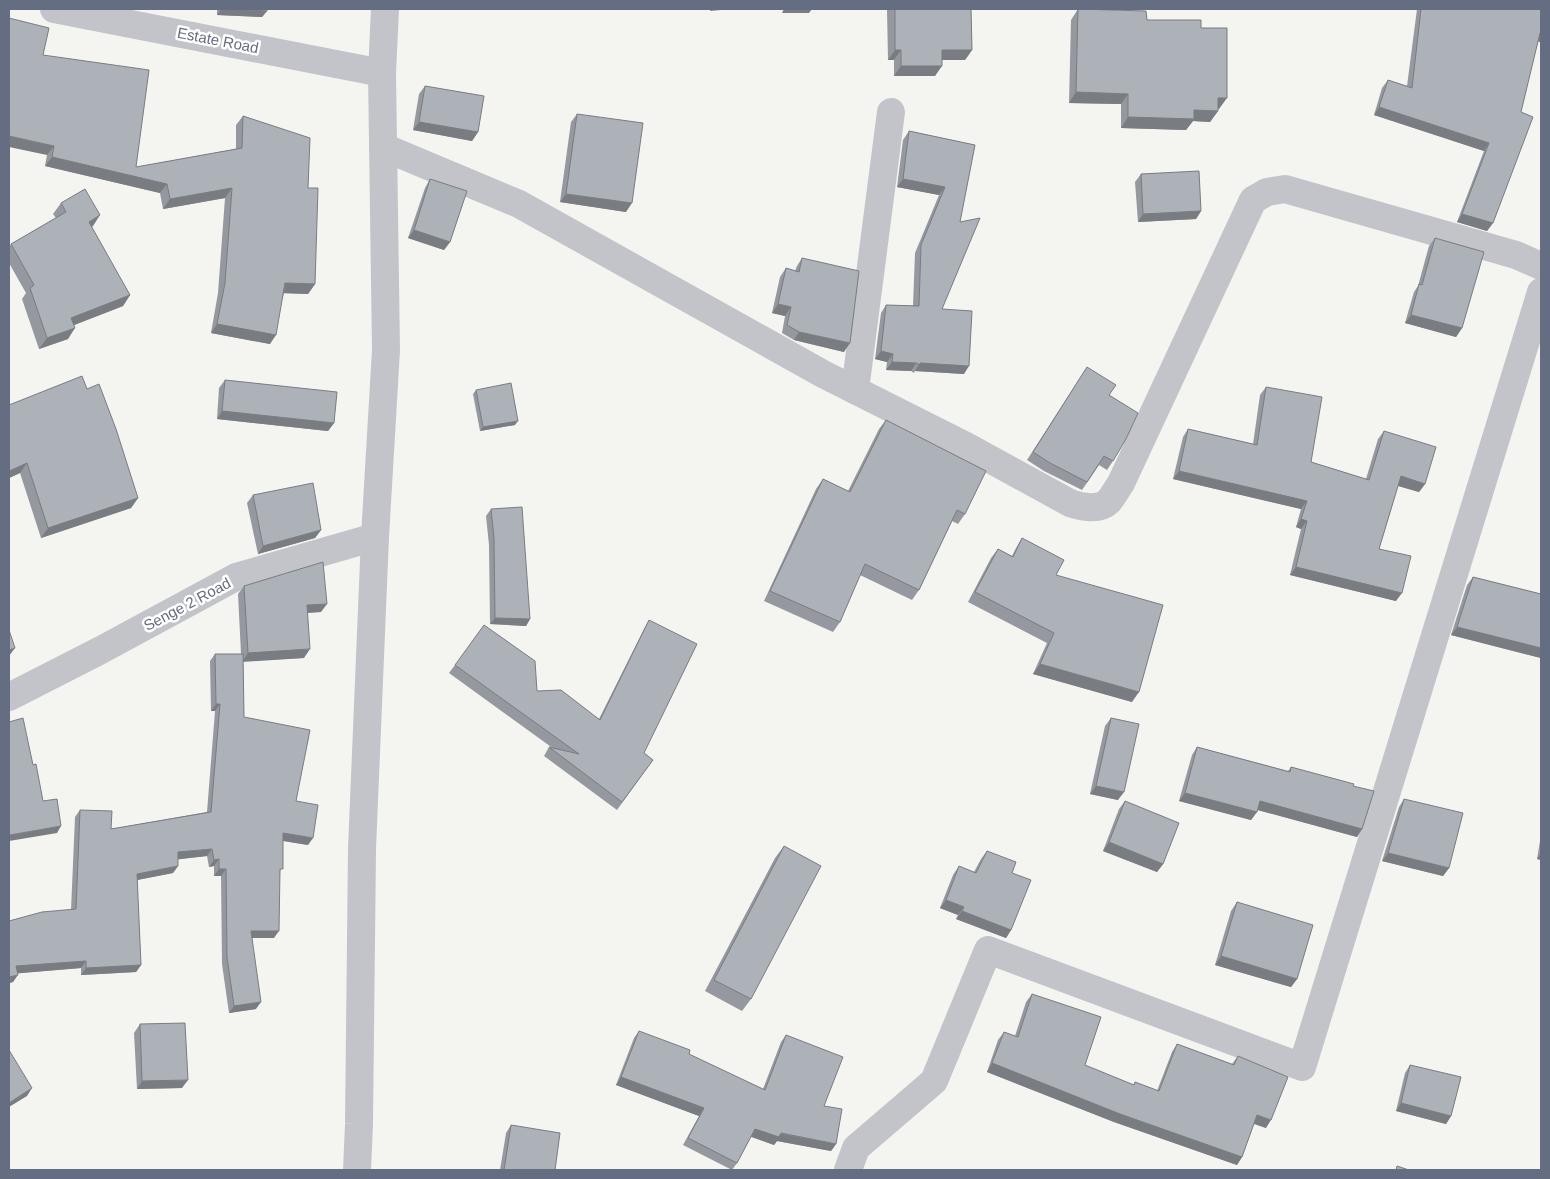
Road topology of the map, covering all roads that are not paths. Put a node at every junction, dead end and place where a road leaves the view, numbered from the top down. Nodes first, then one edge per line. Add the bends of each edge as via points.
1 (54, 9) edge
2 (385, 9) edge
3 (382, 72) junction
4 (891, 112) dead end
5 (383, 147) junction
6 (1541, 266) edge
7 (1541, 292) edge
8 (855, 390) junction
9 (375, 537) junction
10 (9, 697) edge
11 (357, 1170) edge
12 (848, 1170) edge

1 - 3 street, Estate Road
2 - 3 street
3 - 5 street
4 - 8 street
5 - 8 street via 519,204
5 - 9 street via 386,350
6 - 8 street via 1516,255 1285,189 1267,192 1253,200 1120,483 1108,502 1093,507 1070,503
7 - 12 street via 1302,1067 988,950 934,1082 856,1148
9 - 10 street, Senge 2 Road via 236,577
9 - 11 street via 362,849

